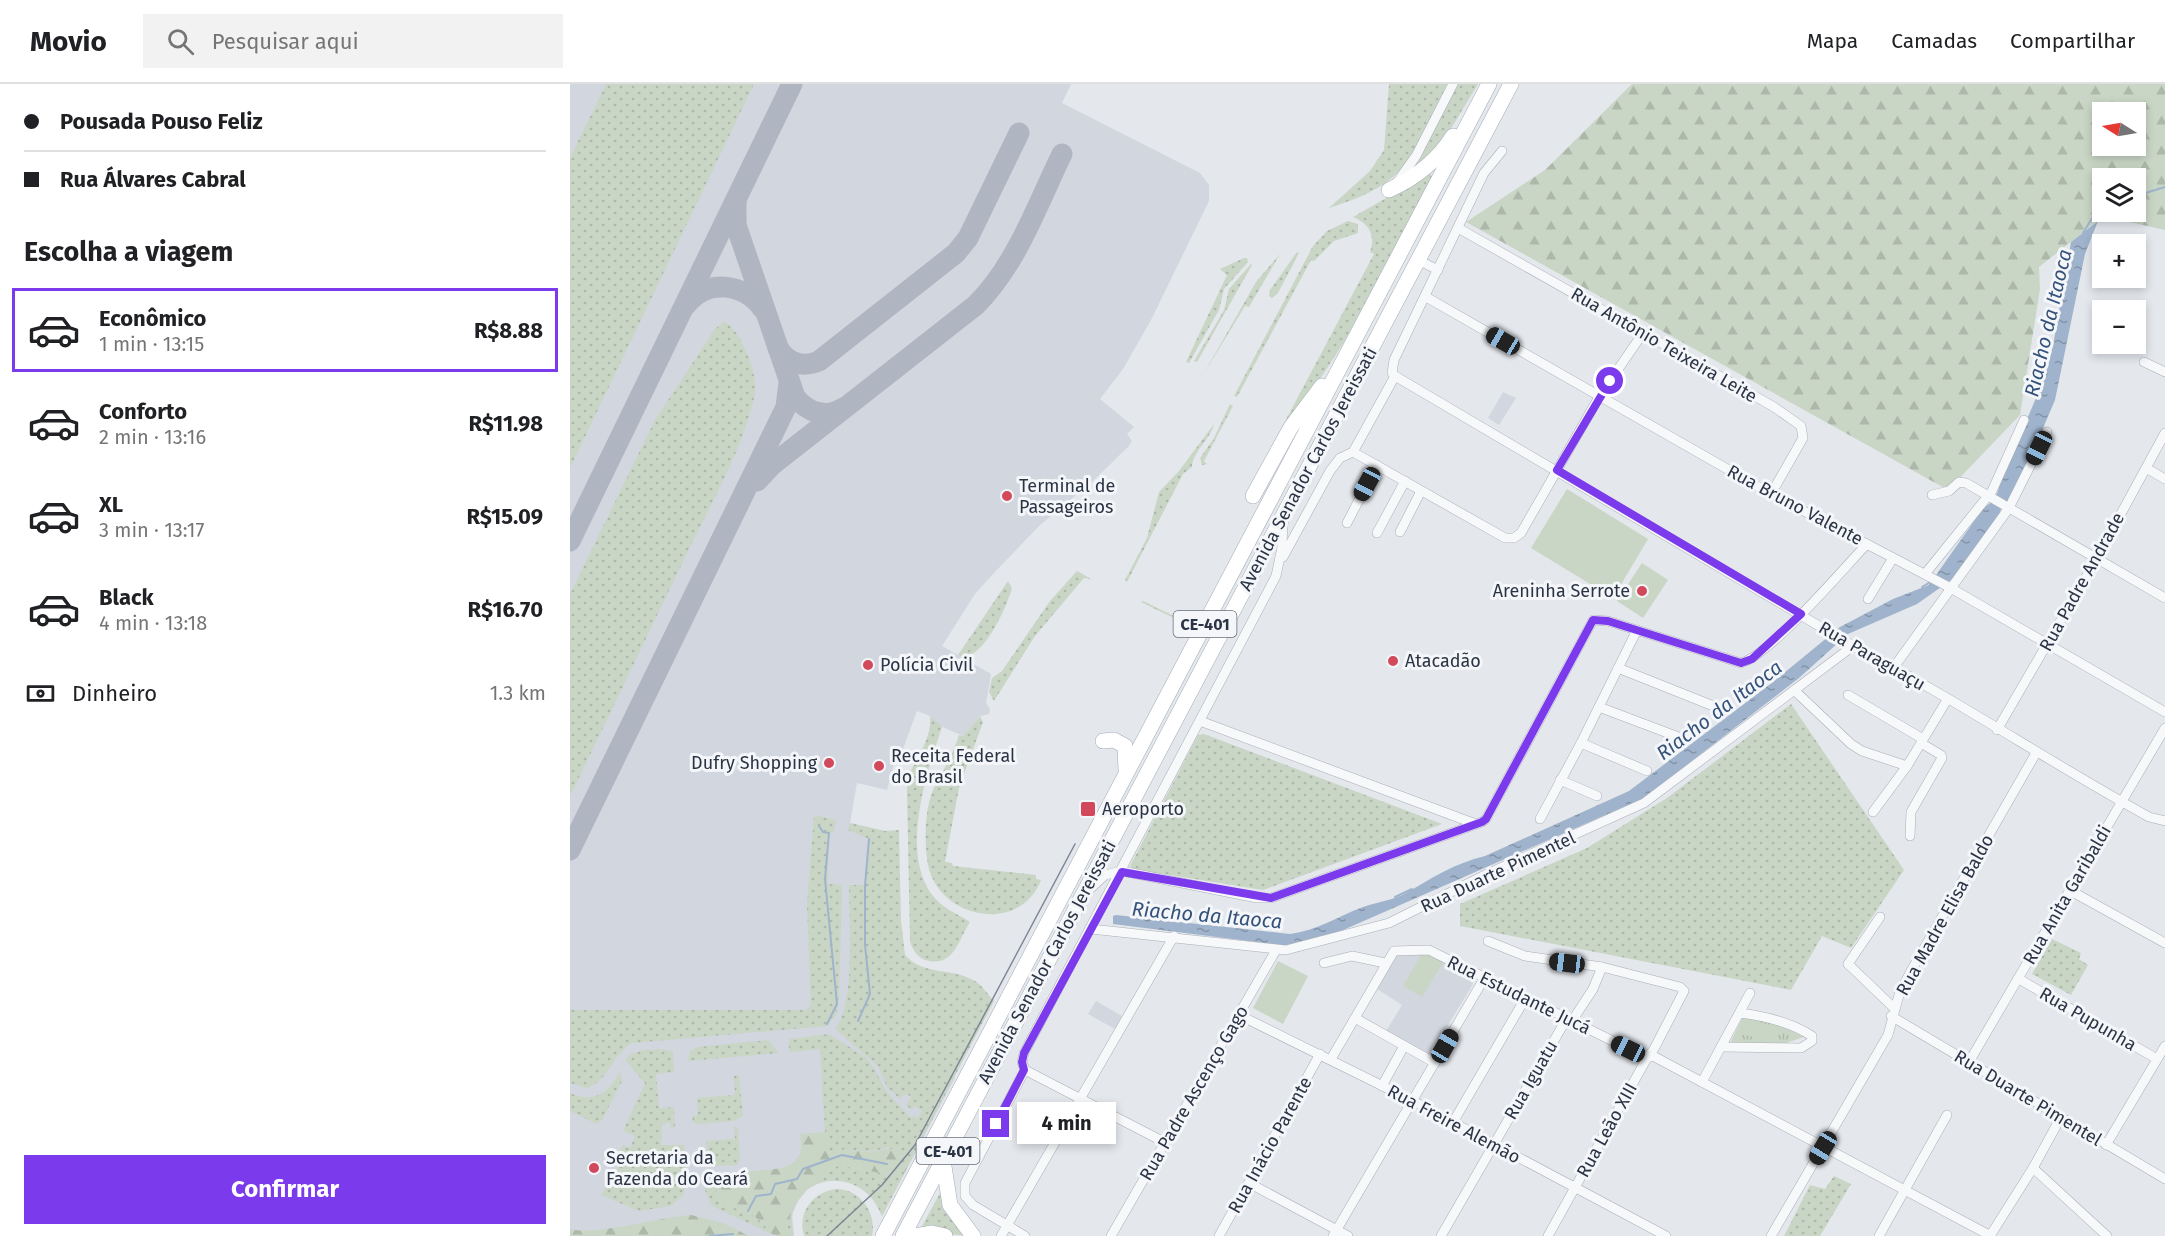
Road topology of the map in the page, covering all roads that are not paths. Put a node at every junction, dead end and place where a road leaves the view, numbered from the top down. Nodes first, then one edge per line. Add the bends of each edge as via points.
1 (1453, 84) edge
2 (1489, 84) edge
3 (1511, 84) edge
4 (1521, 84) edge
5 (1500, 105) junction
6 (1502, 151) dead end
7 (1389, 190) joint
8 (1458, 228) junction
9 (1418, 260) junction
10 (1438, 270) junction
11 (1426, 297) junction
12 (1643, 333) junction
13 (1348, 352) junction
14 (2145, 362) dead end
15 (2165, 372) edge
16 (1395, 376) junction
17 (1599, 397) junction
18 (2025, 420) dead end
19 (2047, 432) dead end
20 (2165, 433) edge
21 (1353, 452) junction
22 (1377, 465) junction
23 (2146, 468) junction
24 (1557, 470) junction
25 (2165, 479) edge
26 (1405, 481) junction
27 (1422, 491) junction
28 (1772, 494) junction
29 (1932, 495) dead end
30 (1253, 496) dead end
31 (1989, 497) junction
32 (2007, 507) junction
33 (1283, 517) junction
34 (1347, 523) dead end
35 (1400, 532) dead end
36 (1377, 533) dead end
37 (1867, 544) junction
38 (1893, 558) junction
39 (2095, 560) junction
40 (1279, 564) junction
41 (1926, 575) junction
42 (1950, 588) junction
43 (2165, 598) edge
44 (1868, 599) dead end
45 (1801, 614) junction
46 (1637, 630) junction
47 (1851, 645) junction
48 (2046, 645) junction
49 (1894, 667) junction
50 (1618, 668) junction
51 (1794, 690) junction
52 (1848, 695) dead end
53 (1947, 700) junction
54 (1599, 707) junction
55 (1721, 709) dead end
56 (2165, 712) edge
57 (1200, 721) junction
58 (2165, 728) edge
59 (1996, 730) junction
60 (1681, 738) dead end
61 (1103, 741) dead end
62 (1922, 741) junction
63 (1581, 743) junction
64 (2036, 753) junction
65 (1907, 766) junction
66 (1647, 771) dead end
67 (1125, 776) junction
68 (1560, 780) junction
69 (1597, 796) dead end
70 (2121, 801) junction
71 (1873, 812) dead end
72 (1540, 819) dead end
73 (2165, 821) edge
74 (1473, 823) junction
75 (1910, 836) dead end
76 (1122, 872) junction
77 (2071, 891) junction
78 (1080, 899) junction
79 (1880, 917) dead end
80 (1091, 928) junction
81 (1174, 936) junction
82 (1488, 941) dead end
83 (2165, 943) edge
84 (1276, 950) junction
85 (1324, 963) dead end
86 (1385, 963) junction
87 (1602, 967) junction
88 (1485, 977) junction
89 (2019, 979) junction
90 (1750, 993) dead end
91 (1526, 997) junction
92 (1893, 1012) junction
93 (1740, 1013) junction
94 (1239, 1015) junction
95 (1354, 1018) junction
96 (1570, 1020) junction
97 (1404, 1046) junction
98 (1721, 1047) junction
99 (2162, 1053) edge
100 (1320, 1054) junction
101 (1647, 1058) junction
102 (1331, 1059) junction
103 (1969, 1062) junction
104 (1435, 1063) junction
105 (1024, 1070) junction
106 (1702, 1082) junction
107 (1382, 1086) junction
108 (1080, 1101) junction
109 (1413, 1101) junction
110 (1947, 1115) dead end
111 (2061, 1117) junction
112 (1452, 1124) junction
113 (1164, 1142) junction
114 (2106, 1145) junction
115 (1493, 1146) junction
116 (1823, 1148) junction
117 (943, 1160) junction
118 (2033, 1168) junction
119 (2165, 1179) edge
120 (1249, 1183) junction
121 (1575, 1188) junction
122 (1907, 1190) junction
123 (1007, 1226) junction
124 (1335, 1233) edge
125 (1662, 1235) edge
126 (883, 1236) edge
127 (903, 1236) edge
128 (915, 1236) edge
129 (945, 1236) edge
130 (973, 1236) edge
131 (1001, 1236) edge
132 (1025, 1236) edge
133 (1111, 1236) edge
134 (1219, 1236) edge
135 (1348, 1236) edge
136 (1441, 1236) edge
137 (1548, 1236) edge
138 (1771, 1236) edge
139 (1879, 1236) edge
140 (1990, 1236) edge
141 (2107, 1236) edge

1 - 7 street via 1407,172
2 - 7 main road via 1438,156
2 - 13 main road, Avenida Senador Carlos Jereissati / CE-401
3 - 5 main road, Avenida Senador Carlos Jereissati / CE-401
4 - 5 main road
5 - 9 main road, Avenida Senador Carlos Jereissati / CE-401
6 - 8 street via 1484,173
8 - 10 street
8 - 12 street, Rua Antônio Teixeira Leite
9 - 10 street
9 - 33 main road, Avenida Senador Carlos Jereissati / CE-401
10 - 11 street
11 - 16 street via 1394,360
11 - 17 street, Rua Bruno Valente
12 - 17 street
12 - 28 street, Rua Antônio Teixeira Leite via 1801,426 1803,438
13 - 30 main road via 1291,427
13 - 67 main road, Avenida Senador Carlos Jereissati / CE-401
14 - 15 street
16 - 21 street
16 - 24 street, Rua Paraguaçu
17 - 24 street
17 - 28 street, Rua Bruno Valente
18 - 31 street
19 - 32 street
20 - 23 street, Rua Padre Andrade
21 - 22 street
21 - 40 street via 1340,458 1330,471
22 - 26 street
22 - 34 street
23 - 25 street
23 - 39 street, Rua Padre Andrade
24 - 27 street via 1521,533 1514,538 1505,538
24 - 45 street, Rua Paraguaçu
26 - 27 street
26 - 36 street
27 - 35 street
28 - 37 street, Rua Bruno Valente
29 - 31 street via 1949,491 1960,482
31 - 32 street
31 - 41 street
32 - 39 street
32 - 42 street
33 - 40 street
33 - 78 main road, Avenida Senador Carlos Jereissati / CE-401
37 - 38 street, Rua Bruno Valente
37 - 45 street
38 - 41 street, Rua Bruno Valente
38 - 44 street
39 - 43 street
39 - 48 street, Rua Padre Andrade
40 - 57 street
41 - 42 street, Rua Bruno Valente
42 - 48 street, Rua Bruno Valente
42 - 49 street
45 - 46 street via 1752,659 1741,663
45 - 47 street, Rua Paraguaçu
46 - 50 street
46 - 74 street via 1595,619 1590,623 1486,819
47 - 49 street, Rua Paraguaçu
47 - 51 street, Rua Duarte Pimentel
48 - 56 street, Rua Bruno Valente
48 - 59 street, Rua Padre Andrade
49 - 53 street, Rua Paraguaçu
50 - 54 street
50 - 55 street
51 - 65 street via 1851,744
51 - 84 street, Rua Duarte Pimentel via 1666,788 1628,812 1489,873 1389,923 1320,943
52 - 62 street
53 - 59 street, Rua Paraguaçu
53 - 62 street
54 - 60 street
54 - 63 street
57 - 74 street
57 - 76 street
58 - 70 street, Rua Anita Garibaldi
59 - 64 street, Rua Paraguaçu
61 - 67 main road via 1114,740 1125,746
62 - 65 street
62 - 75 street via 1942,759 1911,812
63 - 66 street
63 - 68 street
64 - 70 street, Rua Paraguaçu
64 - 92 street, Rua Madre Elisa Baldo via 1911,971
65 - 71 street
67 - 126 main road, Avenida Senador Carlos Jereissati / CE-401
68 - 69 street
68 - 72 street
70 - 73 street, Rua Paraguaçu
70 - 77 street, Rua Anita Garibaldi
74 - 76 street via 1271,898
76 - 78 street via 1100,878
76 - 80 street
77 - 83 street
77 - 89 street, Rua Anita Garibaldi
78 - 117 main road, Avenida Senador Carlos Jereissati / CE-401
79 - 92 street, Rua Duarte Pimentel via 1848,964
80 - 81 street, Rua Duarte Pimentel
80 - 105 street via 1024,1053
81 - 84 street, Rua Duarte Pimentel
81 - 108 street
82 - 87 street via 1525,956
84 - 94 street, Rua Padre Ascenço Gago
85 - 86 street via 1352,956
86 - 88 street, Rua Estudante Jucá via 1394,951 1429,950
86 - 95 street
87 - 96 street, Rua Iguatu via 1593,989
87 - 101 street, Rua Leão XIII via 1680,987 1684,994
88 - 91 street, Rua Estudante Jucá
88 - 104 street
89 - 99 street, Rua Pupunha
89 - 103 street, Rua Anita Garibaldi
90 - 93 street
91 - 96 street, Rua Estudante Jucá
91 - 112 street
92 - 103 street, Rua Duarte Pimentel
92 - 116 street, Rua Madre Elisa Baldo via 1888,1035
93 - 98 street
93 - 98 street via 1775,1020 1812,1036 1812,1041 1801,1048
94 - 100 street, Rua Freire Alemão
94 - 113 street, Rua Padre Ascenço Gago
95 - 97 street
95 - 102 street
96 - 101 street, Rua Estudante Jucá
96 - 115 street, Rua Iguatu
97 - 104 street
97 - 107 street
98 - 106 street
99 - 114 street
100 - 102 street, Rua Freire Alemão
100 - 120 street, Rua Inácio Parente
101 - 106 street, Rua Estudante Jucá via 1653,1056
101 - 121 street, Rua Leão XIII
102 - 107 street, Rua Freire Alemão
103 - 111 street, Rua Duarte Pimentel
104 - 109 street
105 - 108 street
105 - 123 street via 964,1190 967,1200
106 - 116 street, Rua Estudante Jucá
107 - 109 street, Rua Freire Alemão
108 - 113 street
108 - 123 street
109 - 112 street, Rua Freire Alemão
109 - 124 street
110 - 122 street
111 - 114 street, Rua Duarte Pimentel
111 - 118 street
112 - 115 street, Rua Freire Alemão
113 - 133 street, Rua Padre Ascenço Gago
114 - 119 street, Rua Duarte Pimentel
115 - 121 street, Rua Freire Alemão
115 - 136 street, Rua Iguatu
116 - 122 street, Rua Estudante Jucá
116 - 138 street, Rua Madre Elisa Baldo
117 - 127 main road, Avenida Senador Carlos Jereissati / CE-401
117 - 130 main road via 950,1205
118 - 140 street
118 - 141 street
120 - 124 street
120 - 134 street, Rua Inácio Parente
121 - 125 street, Rua Freire Alemão
121 - 137 street, Rua Leão XIII
122 - 139 street
122 - 140 street, Rua Estudante Jucá
123 - 131 street
123 - 132 street
124 - 135 street
128 - 129 main road

